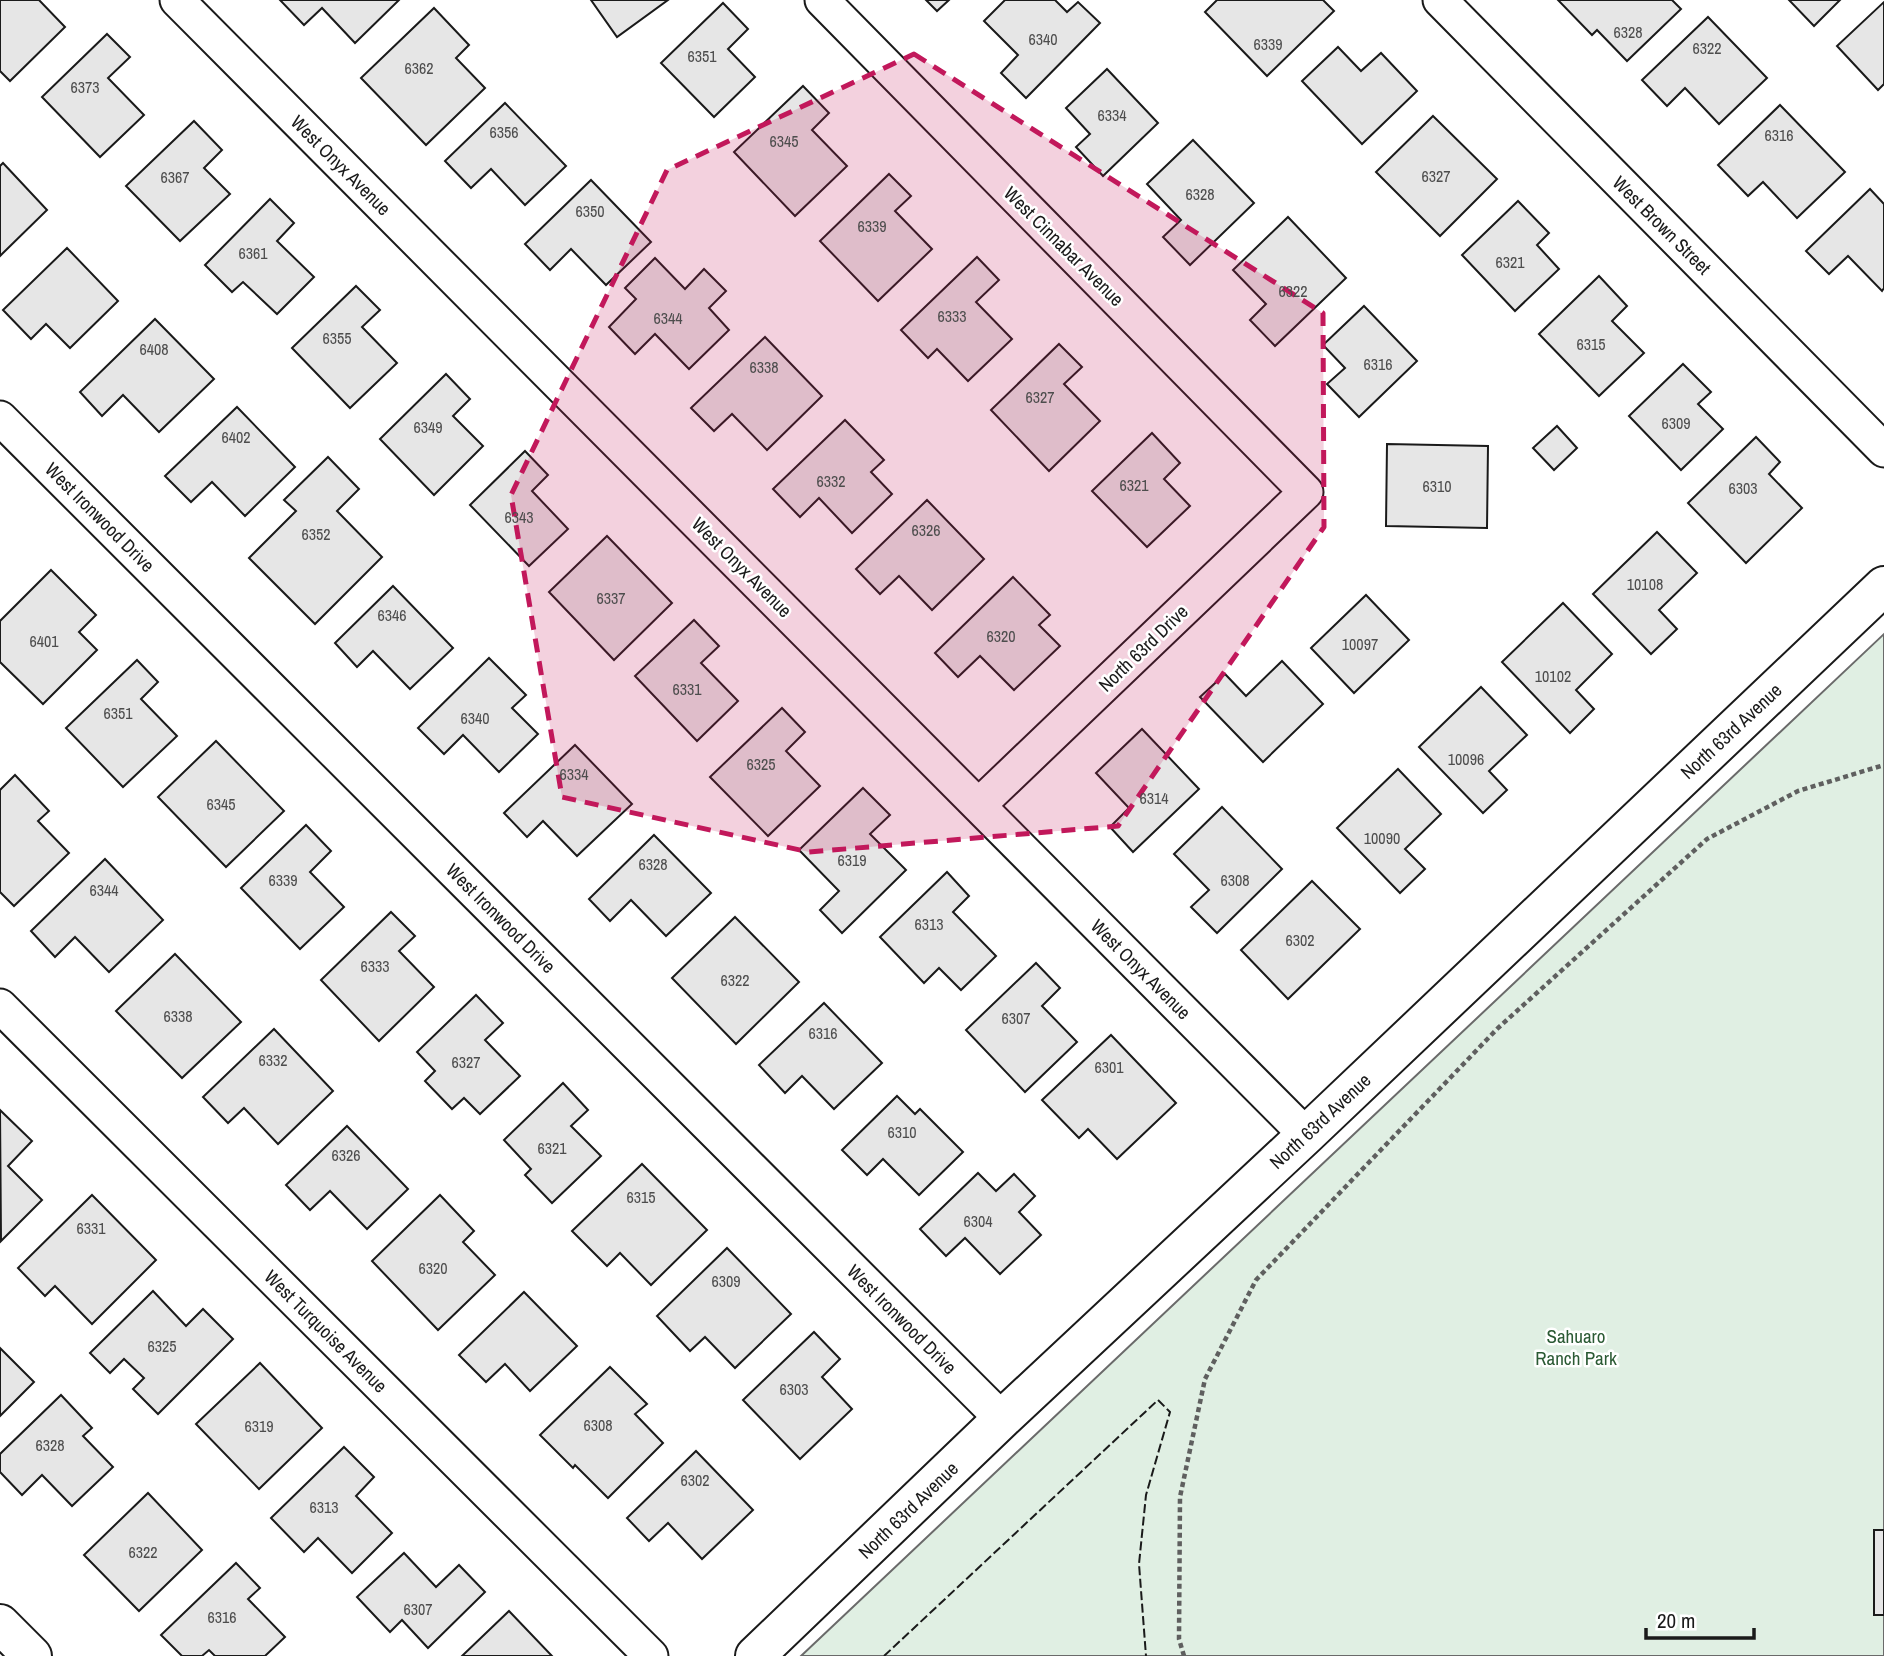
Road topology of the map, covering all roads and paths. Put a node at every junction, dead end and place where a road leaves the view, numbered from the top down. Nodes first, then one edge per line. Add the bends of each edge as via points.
1 (177, 0) edge
2 (822, 0) edge
3 (1440, 0) edge
4 (0, 418) edge
5 (1884, 450) edge
6 (1306, 492) joint
7 (1884, 586) edge
8 (1884, 765) edge
9 (979, 805) junction
10 (0, 1006) edge
11 (1306, 1135) junction
12 (1002, 1419) junction
13 (0, 1624) edge
14 (32, 1656) edge
15 (651, 1656) edge
16 (755, 1656) edge
17 (1184, 1656) edge

1 - 9 street, West Onyx Avenue
2 - 6 street, West Cinnabar Avenue
3 - 5 street, West Brown Street
4 - 12 street, West Ironwood Drive
6 - 9 street, North 63rd Drive
7 - 11 street, North 63rd Avenue
8 - 17 path via 1798,790 1707,839 1499,1028 1255,1280 1205,1379 1180,1497 1179,1639
9 - 11 street, West Onyx Avenue
10 - 15 street, West Turquoise Avenue
11 - 12 street, North 63rd Avenue
12 - 16 street, North 63rd Avenue
13 - 14 street

